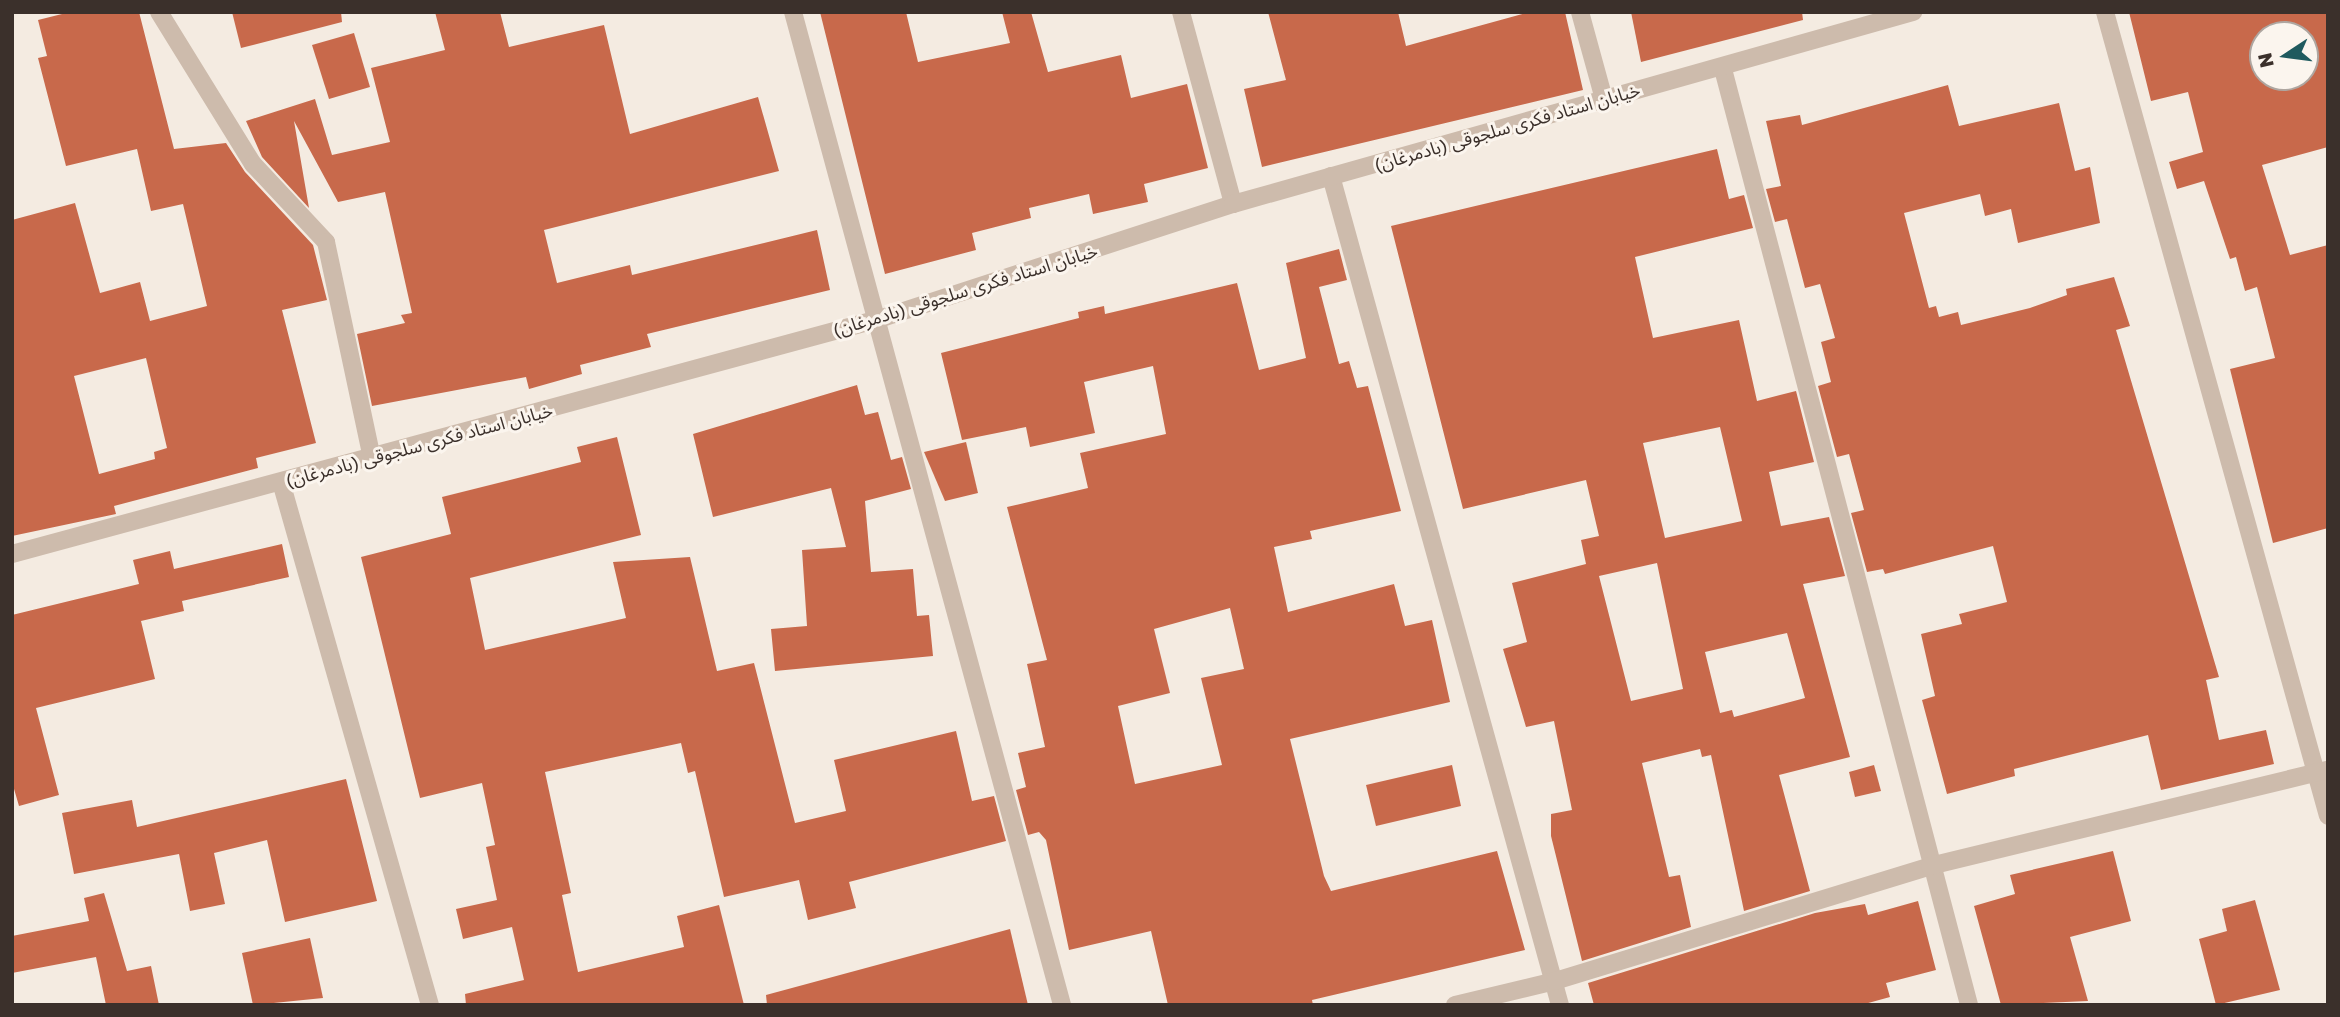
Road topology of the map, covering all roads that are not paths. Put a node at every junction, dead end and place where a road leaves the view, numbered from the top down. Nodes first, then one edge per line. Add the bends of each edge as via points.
1 (159, 12) edge
2 (793, 12) edge
3 (1181, 12) edge
4 (1580, 12) edge
5 (1913, 12) edge
6 (2105, 12) edge
7 (1723, 69) junction
8 (1604, 99) junction
9 (1331, 176) junction
10 (1233, 204) junction
11 (879, 319) junction
12 (372, 459) junction
13 (281, 482) junction
14 (12, 554) edge
15 (2322, 771) edge
16 (2328, 816) edge
17 (1930, 866) junction
18 (1555, 981) junction
19 (430, 1005) edge
20 (1062, 1005) edge
21 (1455, 1005) edge
22 (1560, 1005) edge
23 (1969, 1005) edge

1 - 12 street via 253,164 326,242
2 - 11 street
3 - 10 street
4 - 8 street
5 - 7 street, خیابان استاد فکری سلجوقی (بادمرغان)
6 - 15 street
7 - 8 street, خیابان استاد فکری سلجوقی (بادمرغان)
7 - 17 street
8 - 9 street, خیابان استاد فکری سلجوقی (بادمرغان)
9 - 10 street, خیابان استاد فکری سلجوقی (بادمرغان)
9 - 18 street
10 - 11 street, خیابان استاد فکری سلجوقی (بادمرغان)
11 - 12 street, خیابان استاد فکری سلجوقی (بادمرغان)
11 - 20 street
12 - 13 street, خیابان استاد فکری سلجوقی (بادمرغان)
13 - 14 street, خیابان استاد فکری سلجوقی (بادمرغان)
13 - 19 street
15 - 16 street
15 - 17 street
17 - 18 street
17 - 23 street
18 - 21 street
18 - 22 street

